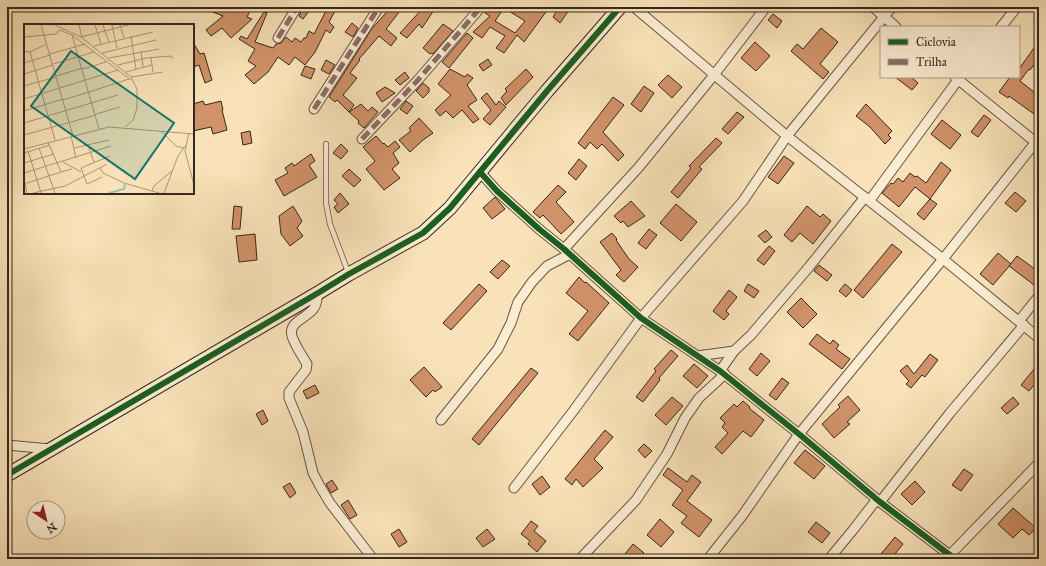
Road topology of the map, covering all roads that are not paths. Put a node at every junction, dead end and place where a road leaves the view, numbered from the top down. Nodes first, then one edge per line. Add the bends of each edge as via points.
1 (297, 7) edge
2 (379, 7) edge
3 (620, 7) edge
4 (634, 7) edge
5 (766, 7) edge
6 (873, 7) edge
7 (892, 7) edge
8 (1017, 7) edge
9 (479, 8) edge
10 (884, 16) junction
11 (895, 26) edge
12 (1002, 26) edge
13 (278, 38) dead end
14 (714, 75) junction
15 (958, 78) edge
16 (314, 109) dead end
17 (787, 136) junction
18 (362, 139) dead end
19 (1038, 142) edge
20 (326, 144) dead end
21 (480, 172) junction
22 (868, 199) junction
23 (567, 251) junction
24 (943, 259) junction
25 (349, 274) junction
26 (318, 293) junction
27 (1039, 296) edge
28 (641, 318) junction
29 (1022, 323) junction
30 (1039, 338) edge
31 (734, 351) junction
32 (696, 356) junction
33 (723, 373) junction
34 (441, 420) dead end
35 (798, 434) junction
36 (7, 445) edge
37 (50, 449) junction
38 (1039, 463) edge
39 (7, 474) edge
40 (514, 488) dead end
41 (878, 501) junction
42 (950, 558) edge
43 (373, 559) edge
44 (580, 559) edge
45 (708, 559) edge
46 (829, 559) edge

1 - 13 street
2 - 16 street
3 - 21 street
4 - 14 street
5 - 14 street
6 - 10 street
7 - 10 street
8 - 12 street
9 - 18 street via 422,75
10 - 11 street
10 - 17 street
14 - 17 street
14 - 23 street
15 - 19 street
15 - 22 street
17 - 22 street
17 - 28 street via 743,201
19 - 24 street
20 - 25 lane via 326,203 330,224
21 - 23 street via 497,191
21 - 25 street via 450,208 423,233
22 - 24 street
22 - 31 street via 751,335
23 - 28 street
23 - 34 street via 547,266 532,282 518,302 498,349
24 - 29 street
24 - 35 street
25 - 26 street
26 - 37 street
26 - 43 street via 315,307 292,328 294,342 307,364 306,370 289,392 289,398 302,432 313,473 330,503
27 - 29 street
28 - 32 street
28 - 40 street
29 - 30 street
29 - 41 street
31 - 32 street
31 - 33 street
32 - 33 street
33 - 35 street
33 - 44 street via 685,418 668,454 636,500
35 - 41 street
35 - 45 street via 742,516
36 - 37 street
37 - 39 street
38 - 42 street
41 - 42 street
41 - 46 street

